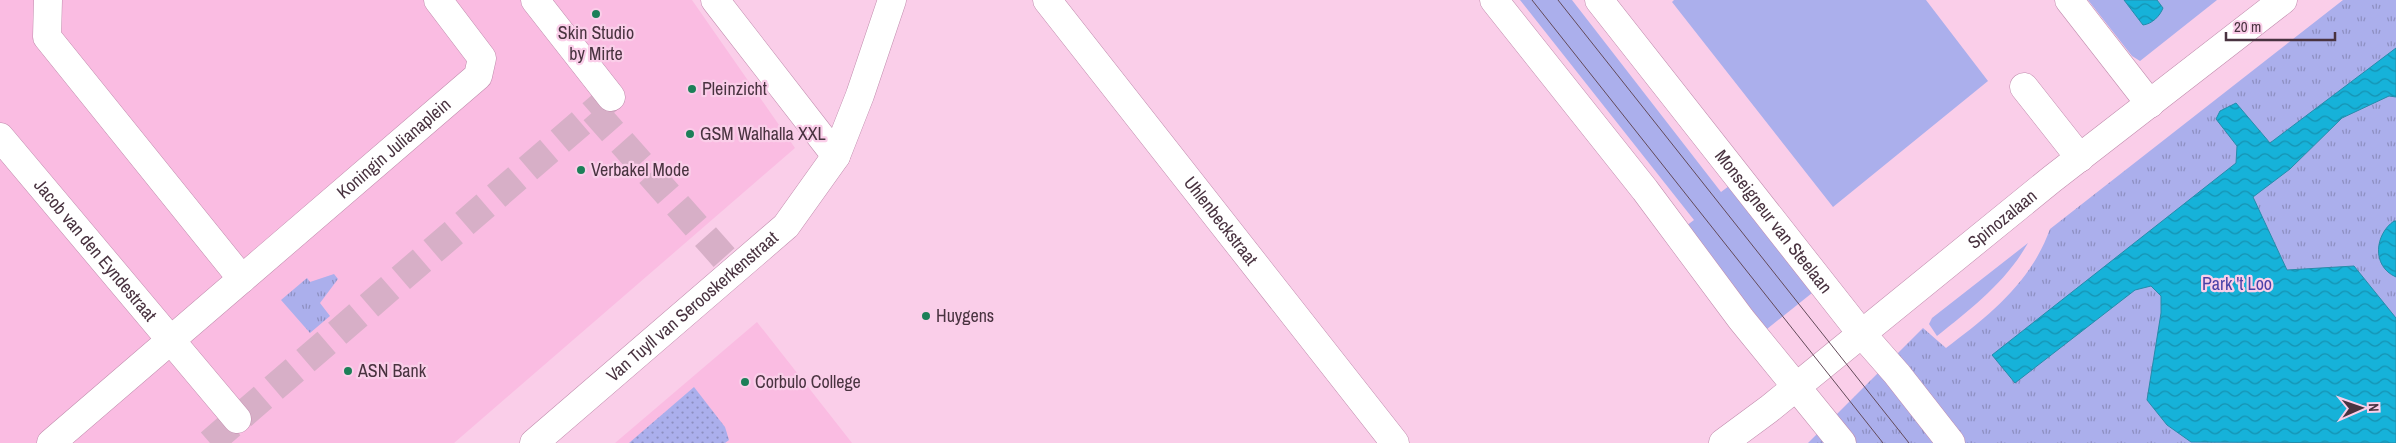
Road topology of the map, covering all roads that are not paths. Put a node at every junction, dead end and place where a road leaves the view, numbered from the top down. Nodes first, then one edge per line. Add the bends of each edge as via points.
1 (48, 0) edge
2 (438, 0) edge
3 (535, 0) edge
4 (715, 0) edge
5 (892, 0) edge
6 (1047, 0) edge
7 (1494, 0) edge
8 (1599, 0) edge
9 (2069, 0) edge
10 (2283, 0) edge
11 (2024, 87) dead end
12 (611, 97) tunnel mouth
13 (2150, 104) junction
14 (0, 136) edge
15 (836, 156) junction
16 (2080, 158) junction
17 (242, 279) junction
18 (1861, 334) junction
19 (172, 341) junction
20 (1796, 387) junction
21 (238, 419) dead end
22 (51, 443) edge
23 (534, 443) edge
24 (1395, 443) edge
25 (1723, 443) edge
26 (1842, 443) edge
27 (1951, 443) edge

1 - 17 street via 47,36
2 - 17 street, Koningin Julianaplein via 482,58 478,76
3 - 12 street
4 - 15 street
5 - 15 street, Van Tuyll van Serooskerkenstraat
6 - 24 street, Uhlenbeckstraat
7 - 20 street
8 - 18 street, Monseigneur van Steelaan
9 - 13 street
10 - 13 street, Spinozalaan
11 - 16 street
13 - 16 street, Spinozalaan
14 - 19 street, Jacob van den Eyndestraat
15 - 23 street, Van Tuyll van Serooskerkenstraat via 786,226
16 - 18 street, Spinozalaan
17 - 19 street, Koningin Julianaplein
18 - 20 street, Spinozalaan
18 - 27 street, Monseigneur van Steelaan
19 - 21 street, Jacob van den Eyndestraat
19 - 22 street, Koningin Julianaplein
20 - 25 street, Spinozalaan
20 - 26 street

